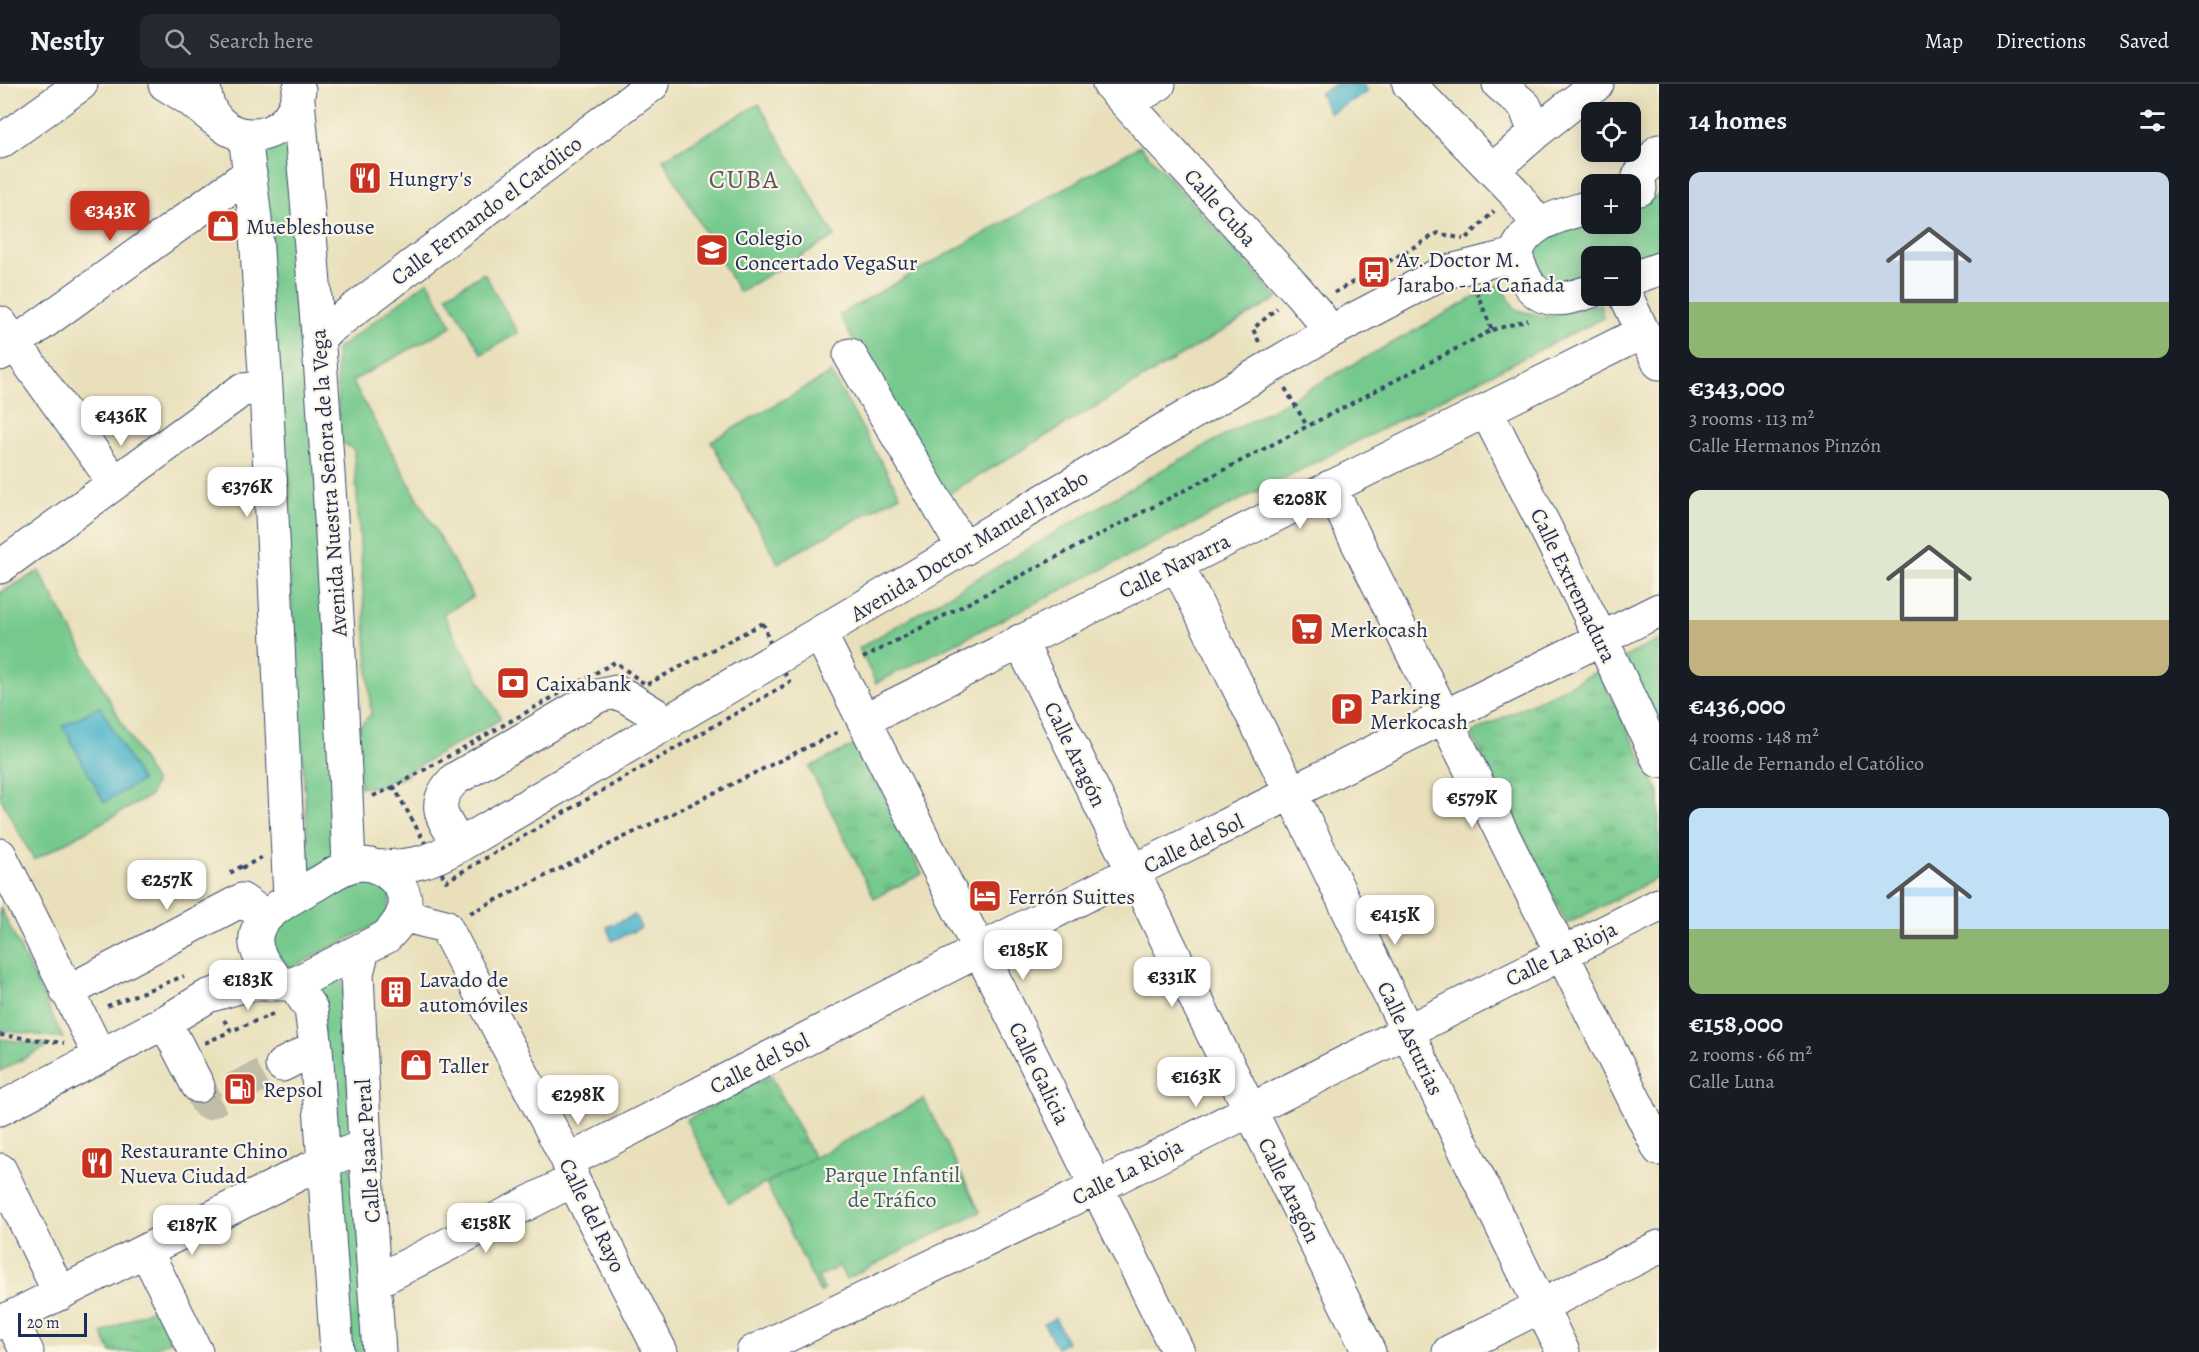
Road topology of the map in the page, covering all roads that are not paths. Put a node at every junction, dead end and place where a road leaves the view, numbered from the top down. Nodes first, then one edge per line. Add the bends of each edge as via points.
1 (81, 84) edge
2 (165, 84) edge
3 (204, 84) edge
4 (653, 84) edge
5 (1160, 84) edge
6 (1409, 84) edge
7 (1498, 84) edge
8 (1597, 84) edge
9 (298, 92) edge
10 (1118, 94) edge
11 (232, 129) junction
12 (1535, 133) junction
13 (0, 142) edge
14 (1659, 152) edge
15 (250, 172) junction
16 (1503, 181) junction
17 (1643, 188) edge
18 (1581, 210) edge
19 (1538, 224) junction
20 (1515, 255) junction
21 (1659, 269) edge
22 (1641, 275) edge
23 (1581, 295) edge
24 (1631, 306) edge
25 (1643, 332) junction
26 (1328, 333) junction
27 (319, 336) junction
28 (5, 340) edge
29 (850, 355) dead end
30 (1659, 363) edge
31 (266, 388) junction
32 (1486, 410) junction
33 (115, 483) junction
34 (1330, 487) junction
35 (964, 549) junction
36 (1176, 563) junction
37 (0, 567) edge
38 (1659, 610) edge
39 (820, 634) junction
40 (1601, 638) junction
41 (1020, 642) junction
42 (1444, 718) junction
43 (864, 720) junction
44 (669, 723) junction
45 (1659, 761) edge
46 (1292, 794) junction
47 (447, 853) junction
48 (0, 855) edge
49 (363, 866) junction
50 (1134, 872) junction
51 (1659, 905) edge
52 (404, 909) junction
53 (270, 916) junction
54 (363, 950) junction
55 (980, 951) junction
56 (1563, 952) junction
57 (287, 983) junction
58 (67, 992) junction
59 (208, 996) junction
60 (165, 1022) junction
61 (1407, 1030) junction
62 (316, 1047) junction
63 (100, 1056) junction
64 (282, 1065) tunnel mouth
65 (198, 1086) tunnel mouth
66 (0, 1109) edge
67 (1251, 1109) junction
68 (365, 1146) junction
69 (1659, 1149) edge
70 (323, 1162) junction
71 (0, 1170) edge
72 (570, 1170) junction
73 (1095, 1188) junction
74 (1659, 1247) edge
75 (146, 1251) junction
76 (375, 1282) junction
77 (60, 1294) junction
78 (1541, 1306) junction
79 (5, 1321) edge
80 (27, 1352) edge
81 (196, 1352) edge
82 (337, 1352) edge
83 (379, 1352) edge
84 (661, 1352) edge
85 (753, 1352) edge
86 (1178, 1352) edge
87 (1369, 1352) edge
88 (1449, 1352) edge
89 (1563, 1352) edge

1 - 13 street
2 - 11 street
3 - 11 street via 210,111
4 - 27 street, Calle Fernando el Católico
5 - 10 street
6 - 16 street
7 - 12 street via 1525,106
8 - 12 street
9 - 11 street via 292,113 272,131 259,135
9 - 27 street, Avenida Nuestra Señora de la Vega
10 - 26 street, Calle Cuba via 1298,291
11 - 15 street
12 - 16 street
14 - 17 street via 1639,176
15 - 28 street
15 - 31 street
16 - 19 street
18 - 19 street
19 - 20 street via 1519,243
20 - 23 street via 1532,289 1564,300
20 - 26 street, Avenida Doctor Manuel Jarabo via 1442,273
21 - 22 street
24 - 25 street
25 - 30 street
25 - 32 street, Calle Navarra
26 - 35 street, Avenida Doctor Manuel Jarabo
27 - 49 street, Avenida Nuestra Señora de la Vega via 341,668
28 - 33 street
29 - 35 street
31 - 33 street via 242,390
31 - 53 street
32 - 34 street, Calle Navarra
32 - 40 street, Calle Extremadura
33 - 37 street
34 - 36 street, Calle Navarra
34 - 42 street
35 - 39 street, Avenida Doctor Manuel Jarabo
36 - 41 street, Calle Navarra
36 - 46 street, Calle Asturias
38 - 40 street, Calle del Sol
39 - 43 street, Calle Galicia
39 - 44 street, Avenida Doctor Manuel Jarabo
40 - 42 street, Calle del Sol
40 - 45 street, Calle Extremadura
41 - 43 street, Calle Navarra
41 - 50 street, Calle Aragón
42 - 46 street, Calle del Sol
42 - 56 street
43 - 55 street, Calle Galicia
44 - 47 street, Avenida Doctor Manuel Jarabo
44 - 47 street via 616,692 598,696 455,778 444,790 440,803
46 - 50 street, Calle del Sol
46 - 61 street, Calle Asturias
47 - 49 street, Avenida Doctor Manuel Jarabo via 404,866
47 - 52 street, Avenida Doctor Manuel Jarabo via 415,884
48 - 58 street
49 - 52 street via 391,875 401,888
49 - 53 street
50 - 55 street, Calle del Sol
50 - 67 street, Calle Aragón
51 - 56 street, Calle La Rioja
52 - 54 street, Avenida Doctor Manuel Jarabo via 387,937
52 - 72 street, Calle del Rayo via 445,926
53 - 57 street, Calle Isaac Peral via 257,952 265,967
53 - 58 street via 242,900
53 - 59 street
54 - 57 street, Avenida Doctor Manuel Jarabo
54 - 68 street, Calle Isaac Peral via 357,973
55 - 72 street, Calle del Sol
55 - 73 street, Calle Galicia
56 - 61 street, Calle La Rioja
56 - 69 street
57 - 59 street via 250,984
57 - 62 street, Calle Isaac Peral via 311,1009
58 - 63 street
59 - 60 street
60 - 63 street
60 - 65 street
61 - 67 street, Calle La Rioja
61 - 78 street, Calle Asturias
62 - 64 street
62 - 70 street, Calle Isaac Peral
63 - 66 street
67 - 73 street, Calle La Rioja
67 - 87 street, Calle Aragón
68 - 70 street
68 - 76 street, Calle Isaac Peral
70 - 75 street
70 - 82 street, Calle Isaac Peral
71 - 77 street
72 - 76 street, Calle del Sol
72 - 84 street, Calle del Rayo
73 - 85 street, Calle La Rioja
73 - 86 street, Calle Galicia
74 - 78 street
75 - 77 street
75 - 81 street
76 - 83 street, Calle Isaac Peral
77 - 79 street
78 - 88 street
78 - 89 street, Calle Asturias
79 - 80 street

